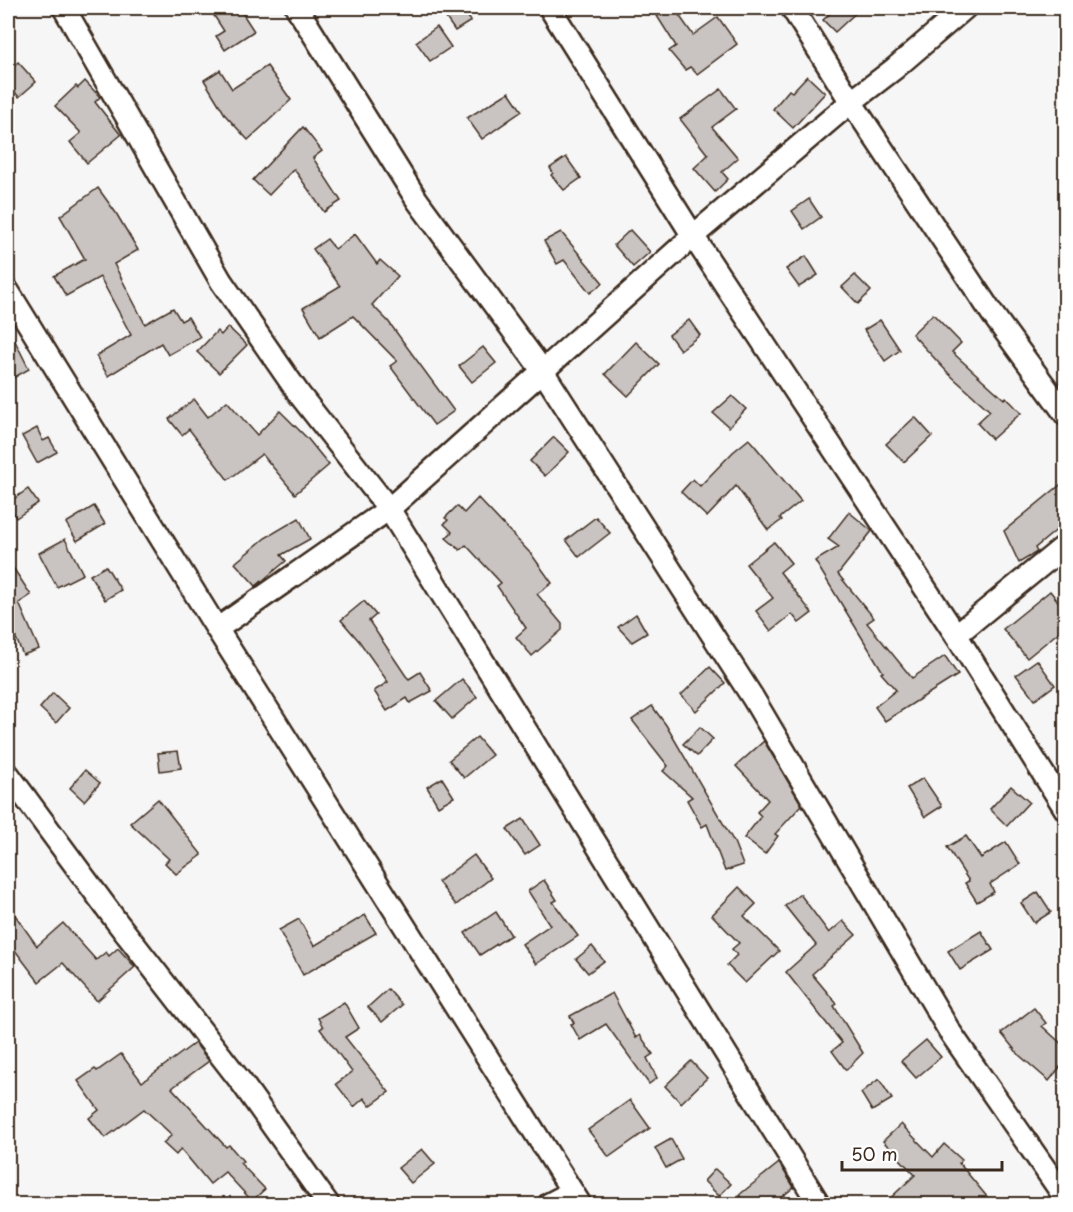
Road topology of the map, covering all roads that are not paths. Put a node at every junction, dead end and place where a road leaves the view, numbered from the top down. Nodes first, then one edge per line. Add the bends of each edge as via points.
1 (64, 8) edge
2 (297, 8) edge
3 (550, 8) edge
4 (792, 8) edge
5 (965, 8) edge
6 (851, 102) junction
7 (693, 236) junction
8 (8, 291) edge
9 (542, 370) junction
10 (1065, 415) edge
11 (389, 509) junction
12 (1065, 545) edge
13 (217, 629) junction
14 (956, 635) junction
15 (8, 774) edge
16 (1065, 810) edge
17 (576, 1198) edge
18 (1065, 1199) edge
19 (328, 1204) edge
20 (549, 1204) edge
21 (819, 1204) edge

1 - 11 street via 221,281 299,394
2 - 9 street via 417,200
3 - 7 street
4 - 6 street
5 - 6 street
6 - 7 street
6 - 10 street
7 - 9 street
7 - 14 street
8 - 13 street
9 - 11 street
9 - 18 street via 753,698 950,1032
11 - 13 street
11 - 21 street
12 - 14 street
13 - 17 street
14 - 16 street
15 - 19 street via 242,1083
17 - 20 street

